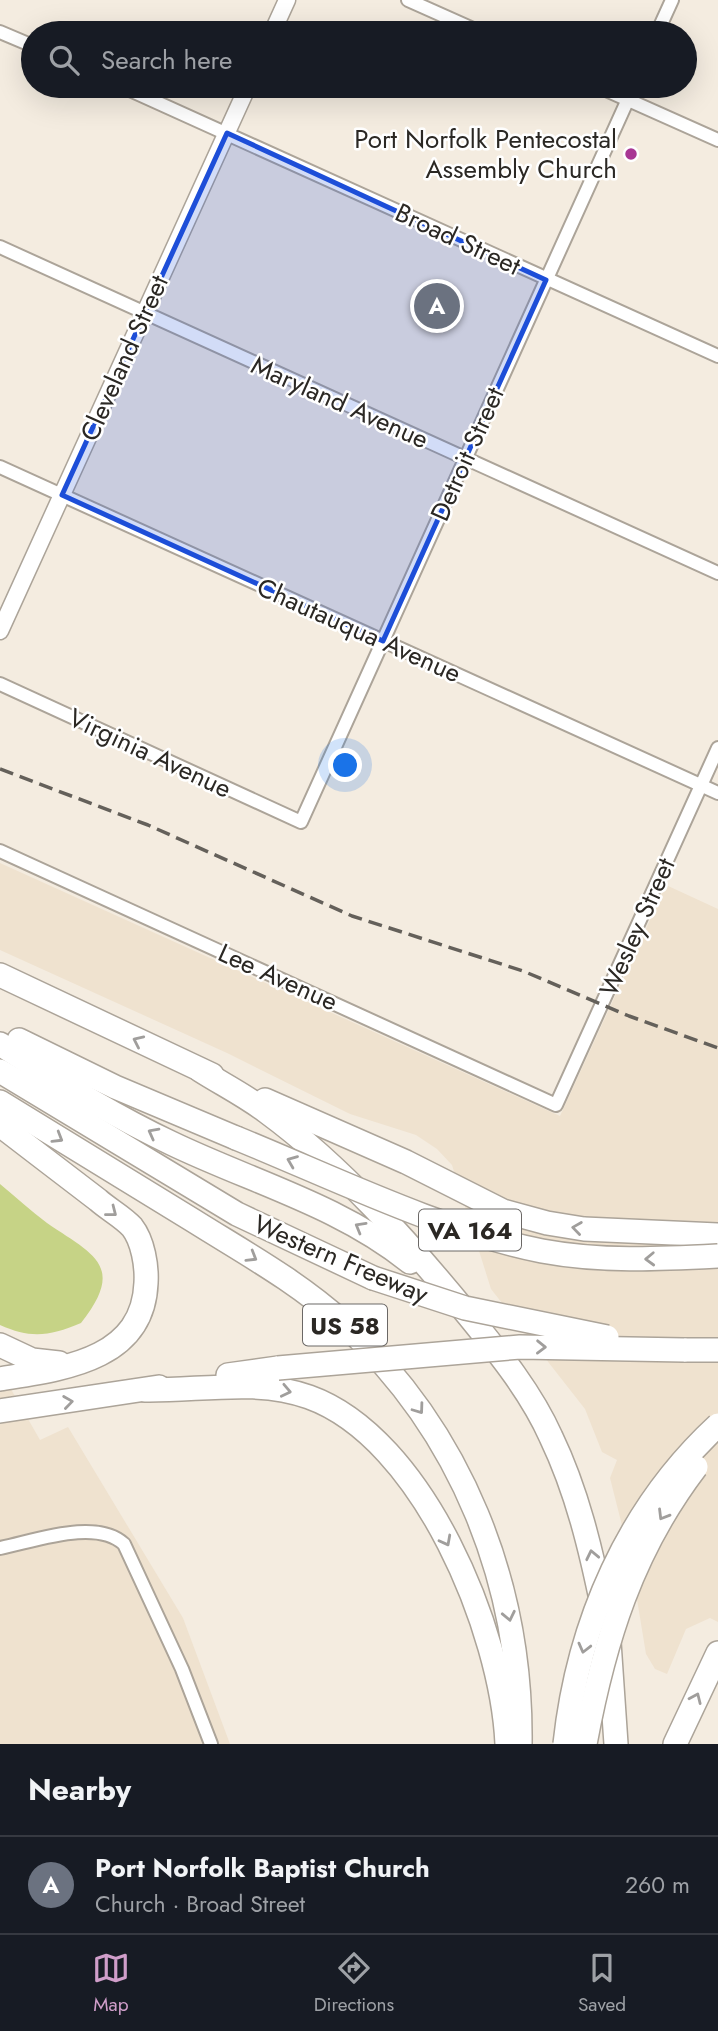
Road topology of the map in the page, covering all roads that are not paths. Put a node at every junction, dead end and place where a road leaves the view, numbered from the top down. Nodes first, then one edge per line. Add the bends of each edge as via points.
1 (288, 0) edge
2 (408, 0) edge
3 (672, 0) edge
4 (278, 21) edge
5 (455, 21) edge
6 (662, 21) edge
7 (0, 32) edge
8 (21, 41) edge
9 (148, 98) edge
10 (243, 98) edge
11 (623, 98) edge
12 (627, 100) junction
13 (227, 133) junction
14 (718, 140) edge
15 (0, 247) edge
16 (546, 280) junction
17 (145, 313) junction
18 (718, 356) edge
19 (465, 459) junction
20 (0, 467) edge
21 (62, 495) junction
22 (718, 573) edge
23 (0, 631) edge
24 (383, 641) junction
25 (0, 684) edge
26 (718, 748) edge
27 (701, 785) junction
28 (718, 793) edge
29 (301, 822) joint
30 (0, 851) edge
31 (0, 975) edge
32 (0, 1030) edge
33 (0, 1044) edge
34 (200, 1070) junction
35 (0, 1071) edge
36 (0, 1102) edge
37 (556, 1105) joint
38 (0, 1125) edge
39 (718, 1235) edge
40 (718, 1256) edge
41 (469, 1317) junction
42 (0, 1345) edge
43 (684, 1350) junction
44 (718, 1350) edge
45 (73, 1365) junction
46 (0, 1379) edge
47 (145, 1390) junction
48 (0, 1411) edge
49 (718, 1425) edge
50 (718, 1440) edge
51 (0, 1548) edge
52 (718, 1653) edge
53 (211, 1744) edge
54 (507, 1744) edge
55 (520, 1744) edge
56 (565, 1744) edge
57 (585, 1744) edge
58 (616, 1744) edge
59 (675, 1744) edge

1 - 4 street
2 - 5 street
3 - 6 street
7 - 8 street
9 - 13 street, Broad Street
10 - 13 street, Cleveland Street
11 - 12 street
12 - 14 street
12 - 16 street, Detroit Street
13 - 16 street, Broad Street
13 - 17 street, Cleveland Street
15 - 17 street, Maryland Avenue
16 - 18 street, Broad Street
16 - 19 street, Detroit Street
17 - 19 street, Maryland Avenue
17 - 21 street, Cleveland Street
19 - 22 street, Maryland Avenue
19 - 24 street, Detroit Street
20 - 21 street, Chautauqua Avenue
21 - 23 street, Cleveland Street
21 - 24 street, Chautauqua Avenue
24 - 27 street, Chautauqua Avenue
24 - 29 street, Detroit Street
25 - 29 street, Virginia Avenue
26 - 27 street, Wesley Street
27 - 28 street, Chautauqua Avenue
27 - 37 street, Wesley Street
30 - 37 street, Lee Avenue
34 -> 31 highway
40 -> 32 highway, VA 164, bridge via 622,1260 542,1251 428,1216 115,1087
41 -> 33 highway via 434,1282 369,1232 172,1144
39 -> 34 highway via 624,1233 547,1223 503,1211 407,1162
34 - 41 highway via 300,1137 405,1241
35 - 43 highway, Western Freeway, bridge via 237,1214 373,1278 512,1320
36 -> 55 highway, US 58 via 273,1269 342,1322 403,1387 438,1436 465,1486 497,1566 515,1650
38 -> 45 highway via 131,1227 142,1251 146,1293 141,1316 117,1344
58 -> 41 highway via 607,1629 590,1544 568,1474 518,1380
42 - 45 highway via 32,1360
43 - 44 highway, Western Freeway
47 -> 43 highway, bridge via 278,1368 520,1347
45 - 46 highway
48 -> 47 highway
47 -> 54 highway via 277,1388 324,1403 368,1432 413,1487 461,1567 487,1637
49 -> 56 highway, bridge via 665,1481 613,1568 591,1621 568,1712
50 -> 57 highway, bridge via 645,1545 612,1625
51 - 53 street via 89,1531 114,1535 124,1545 147,1594
59 -> 52 highway

